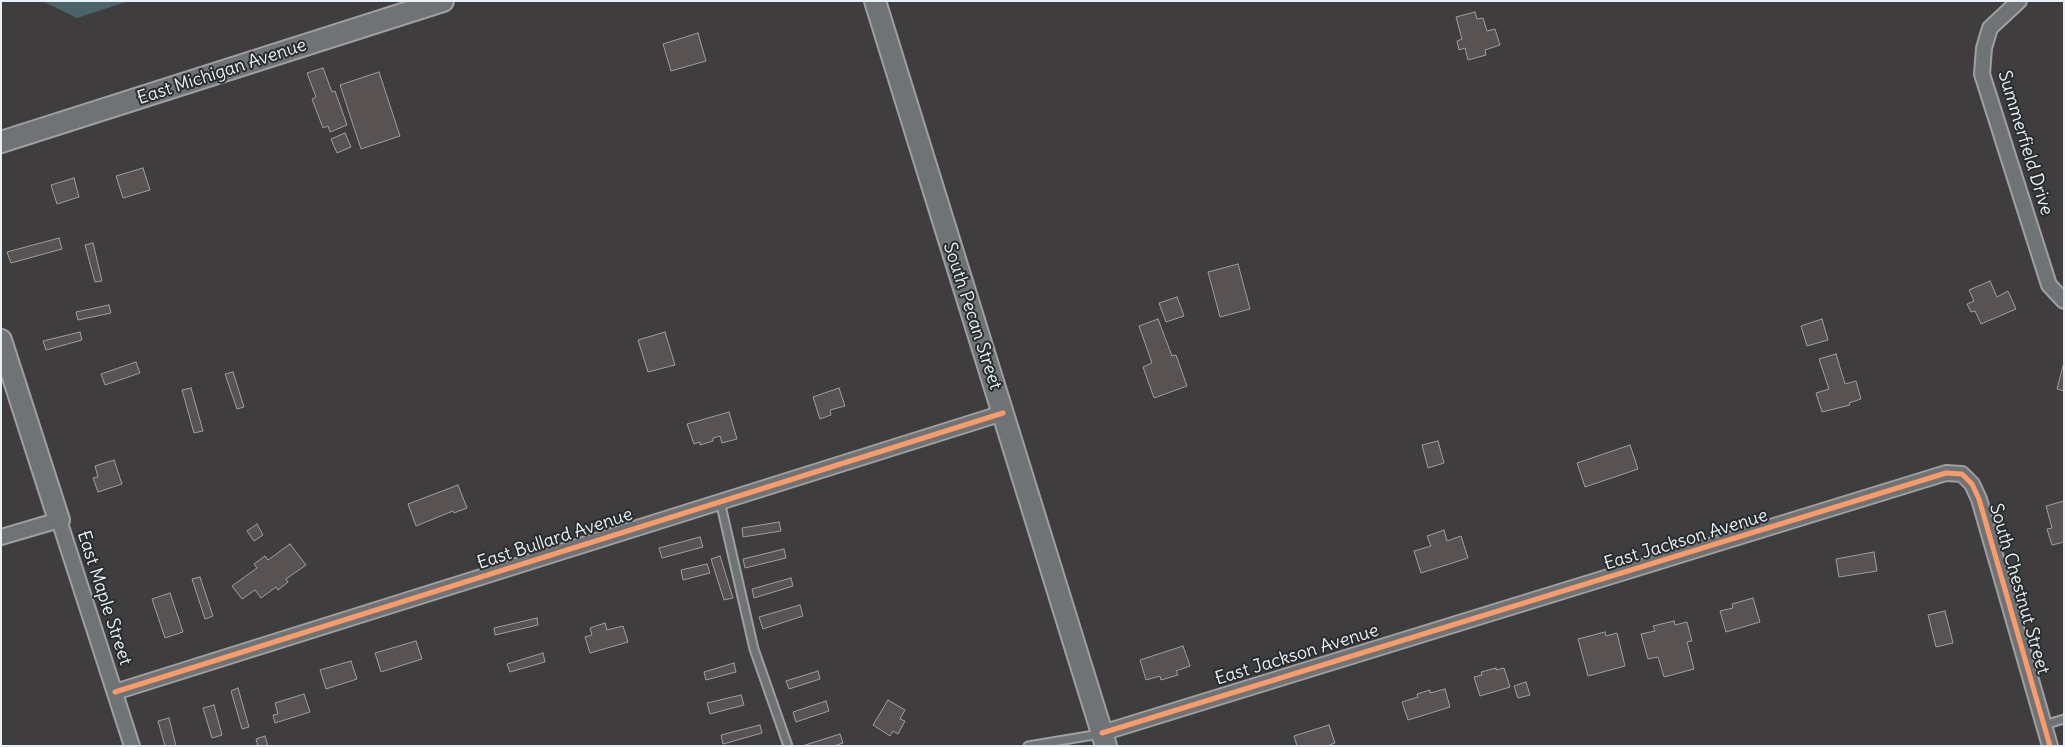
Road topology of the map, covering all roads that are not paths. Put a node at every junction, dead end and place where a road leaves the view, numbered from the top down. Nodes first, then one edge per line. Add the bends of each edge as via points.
1 (444, 1) edge
2 (875, 1) edge
3 (2019, 1) edge
4 (1, 142) edge
5 (2064, 301) edge
6 (1, 340) edge
7 (1003, 413) junction
8 (1962, 474) joint
9 (720, 501) junction
10 (59, 520) junction
11 (1, 537) edge
12 (116, 692) junction
13 (2064, 719) edge
14 (2044, 725) junction
15 (1104, 740) edge
16 (132, 746) edge
17 (788, 746) edge
18 (1028, 746) edge
19 (2050, 746) edge

1 - 4 street, East Michigan Avenue
2 - 7 street, South Pecan Street
3 - 5 street, Summerfield Drive via 1990,28 1982,74 2049,285
6 - 10 street
7 - 9 street, East Bullard Avenue
7 - 15 street, South Pecan Street
8 - 14 street, South Chestnut Street via 1972,484 1979,499
8 - 15 street, East Jackson Avenue via 1946,473
9 - 12 street, East Bullard Avenue
9 - 17 lane via 754,649
10 - 11 street
10 - 12 street, East Maple Street
12 - 16 street, East Maple Street
13 - 14 lane
14 - 19 street, South Chestnut Street
15 - 18 lane

